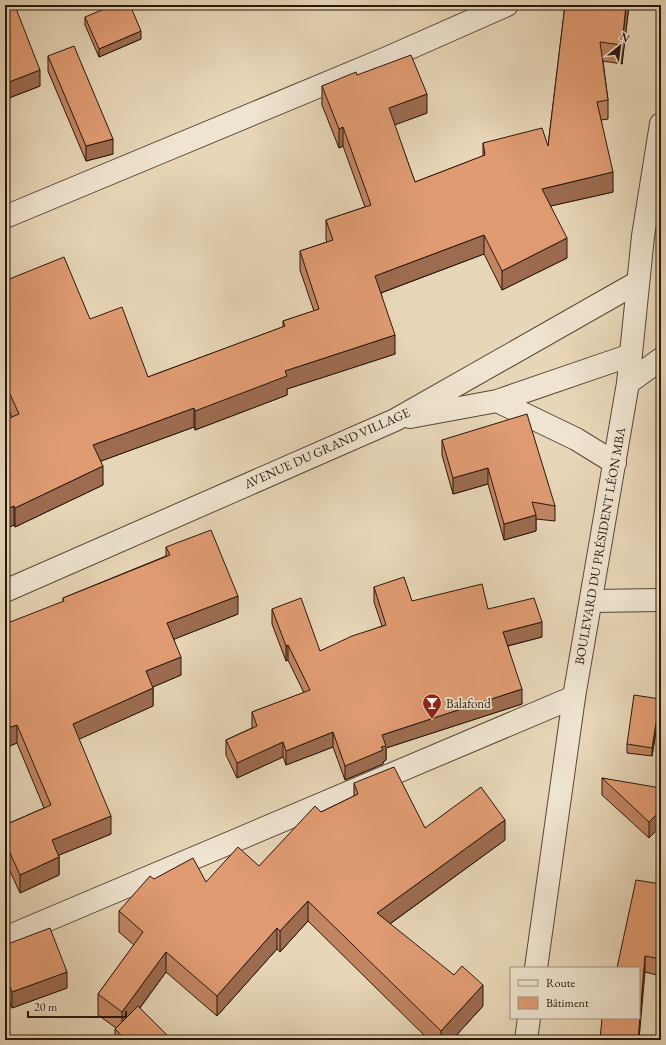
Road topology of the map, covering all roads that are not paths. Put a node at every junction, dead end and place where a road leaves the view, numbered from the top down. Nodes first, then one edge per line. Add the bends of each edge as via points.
1 (507, 5) edge
2 (661, 124) edge
3 (5, 217) edge
4 (652, 240) edge
5 (638, 282) junction
6 (631, 355) junction
7 (661, 359) edge
8 (628, 383) junction
9 (497, 401) junction
10 (395, 420) junction
11 (615, 463) junction
12 (5, 592) edge
13 (661, 600) edge
14 (592, 601) junction
15 (574, 697) junction
16 (5, 938) edge
17 (536, 967) edge
18 (529, 1019) edge
19 (526, 1040) edge

1 - 3 street via 387,58
2 - 4 street, BOULEVARD DU PRÉSIDENT LÉON MBA
4 - 5 street, BOULEVARD DU PRÉSIDENT LÉON MBA
5 - 6 street, BOULEVARD DU PRÉSIDENT LÉON MBA
5 - 10 street, AVENUE DU GRAND VILLAGE
6 - 8 street, BOULEVARD DU PRÉSIDENT LÉON MBA
6 - 9 street
7 - 8 street
8 - 11 street, BOULEVARD DU PRÉSIDENT LÉON MBA
9 - 10 street
9 - 11 street via 576,439
10 - 12 street, AVENUE DU GRAND VILLAGE
11 - 14 street, BOULEVARD DU PRÉSIDENT LÉON MBA
13 - 14 street
14 - 15 street, BOULEVARD DU PRÉSIDENT LÉON MBA
15 - 16 street
15 - 17 street, BOULEVARD DU PRÉSIDENT LÉON MBA
18 - 19 street

